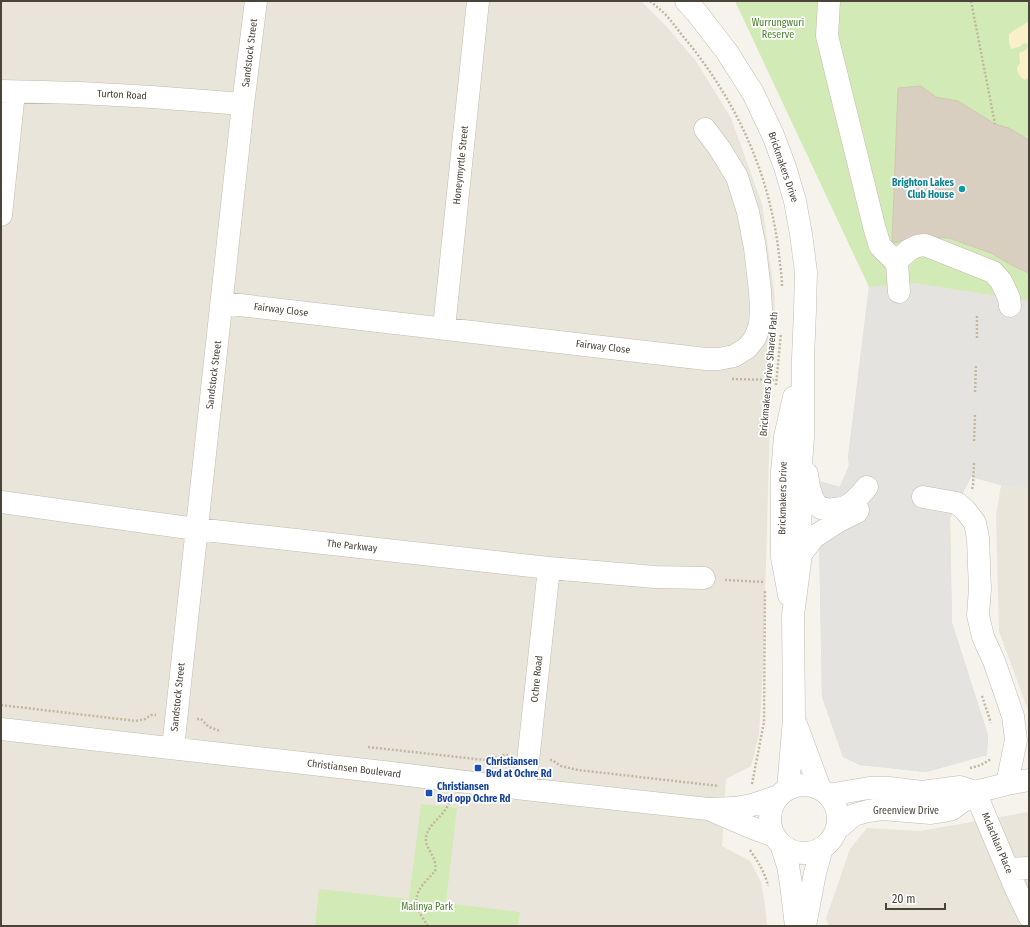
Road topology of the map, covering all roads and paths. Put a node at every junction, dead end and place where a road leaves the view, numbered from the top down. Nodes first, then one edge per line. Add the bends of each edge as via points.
1 (256, 1) edge
2 (478, 1) edge
3 (650, 1) edge
4 (686, 1) edge
5 (829, 1) edge
6 (971, 1) edge
7 (8, 92) edge
8 (243, 104) junction
9 (995, 124) dead end
10 (705, 128) dead end
11 (1, 215) edge
12 (897, 263) junction
13 (782, 290) dead end
14 (899, 292) dead end
15 (222, 303) junction
16 (1010, 306) dead end
17 (977, 316) dead end
18 (444, 328) junction
19 (782, 329) dead end
20 (977, 338) dead end
21 (727, 357) junction
22 (803, 359) junction
23 (976, 364) dead end
24 (777, 380) junction
25 (776, 388) dead end
26 (975, 392) dead end
27 (975, 415) dead end
28 (803, 437) junction
29 (974, 440) dead end
30 (974, 463) dead end
31 (973, 485) dead end
32 (923, 496) dead end
33 (1, 502) edge
34 (196, 529) junction
35 (801, 554) junction
36 (549, 568) junction
37 (704, 578) joint
38 (765, 582) dead end
39 (765, 590) dead end
40 (793, 615) junction
41 (980, 690) dead end
42 (1, 706) edge
43 (160, 716) dead end
44 (193, 719) dead end
45 (794, 719) junction
46 (992, 726) dead end
47 (1, 729) edge
48 (223, 732) dead end
49 (366, 747) dead end
50 (173, 748) junction
51 (510, 755) dead end
52 (992, 758) dead end
53 (546, 759) dead end
54 (966, 769) dead end
55 (1029, 780) edge
56 (752, 784) dead end
57 (1007, 784) junction
58 (724, 787) dead end
59 (525, 789) junction
60 (824, 792) junction
61 (975, 792) junction
62 (783, 793) junction
63 (449, 803) dead end
64 (708, 809) junction
65 (836, 830) junction
66 (777, 840) junction
67 (748, 848) dead end
68 (822, 848) junction
69 (1029, 868) edge
70 (1008, 869) junction
71 (768, 886) dead end
72 (1029, 916) edge
73 (428, 926) edge
74 (796, 926) edge
75 (805, 926) edge

1 - 8 street, Sandstock Street
2 - 18 street, Honeymyrtle Street
3 - 13 path via 666,15 704,62 744,130 758,163 769,200 777,239
4 - 22 street, Brickmakers Drive via 727,52 753,92 773,135 784,167 795,201 806,272
5 - 12 street via 827,36 874,226 880,246
6 - 9 path
7 - 8 street, Turton Road via 80,93
7 - 11 street
8 - 15 street, Sandstock Street
10 - 21 street, Fairway Close via 737,177 748,212 760,291 760,324 755,338 747,348
12 - 14 street
12 - 16 street via 909,250 925,245 993,272 1001,281
15 - 18 street, Fairway Close
15 - 34 street, Sandstock Street
17 - 20 path
18 - 21 street, Fairway Close via 706,359
19 - 24 path, Brickmakers Drive Shared Path
21 - 24 path via 732,379
22 - 28 street, Brickmakers Drive
22 - 40 street, Brickmakers Drive via 785,437 782,472 782,556
23 - 26 path
24 - 25 path, Brickmakers Drive Shared Path
27 - 29 path
28 - 35 street, Brickmakers Drive via 800,478
28 - 35 street via 808,482 815,502 821,508 840,509 850,504 867,487 864,502 857,512 814,537
30 - 31 path
32 - 57 street via 957,503 974,523 978,538 978,615 983,637 1013,716 1016,740
33 - 34 street, The Parkway
34 - 36 street, The Parkway
34 - 50 street, Sandstock Street
35 - 40 street, Brickmakers Drive
36 - 37 street, The Parkway via 655,577
36 - 59 street, Ochre Road
37 - 38 path
39 - 56 path via 764,722
40 - 45 street, Brickmakers Drive
41 - 46 path
42 - 43 path via 136,721 151,715
44 - 48 path via 201,719 208,727
45 - 60 street, Brickmakers Drive
45 - 62 street, Brickmakers Drive
47 - 50 street, Christiansen Boulevard
49 - 51 path via 485,760
50 - 59 street, Christiansen Boulevard
52 - 54 path via 981,765
53 - 58 path via 578,770
55 - 57 street, Greenview Drive
57 - 61 street, Greenview Drive
59 - 64 street, Christiansen Boulevard
60 - 61 street, Greenview Drive via 869,788 922,792 960,788
60 - 62 street via 810,785 798,786
60 - 65 street via 834,802 837,811
61 - 65 street, Greenview Drive via 952,809 931,813 882,809 868,811 854,815
61 - 70 street, Mclachlan Place
62 - 64 street, Christiansen Boulevard via 752,805
62 - 66 street via 773,805 770,815 771,826
63 - 73 path via 432,824 426,839 436,867 416,898
64 - 66 street, Christiansen Boulevard
65 - 68 street via 831,840
66 - 68 street via 790,851 801,854 812,853
66 - 74 street via 788,866
67 - 71 path via 761,866
68 - 75 street
69 - 70 street
70 - 72 street, Mclachlan Place

